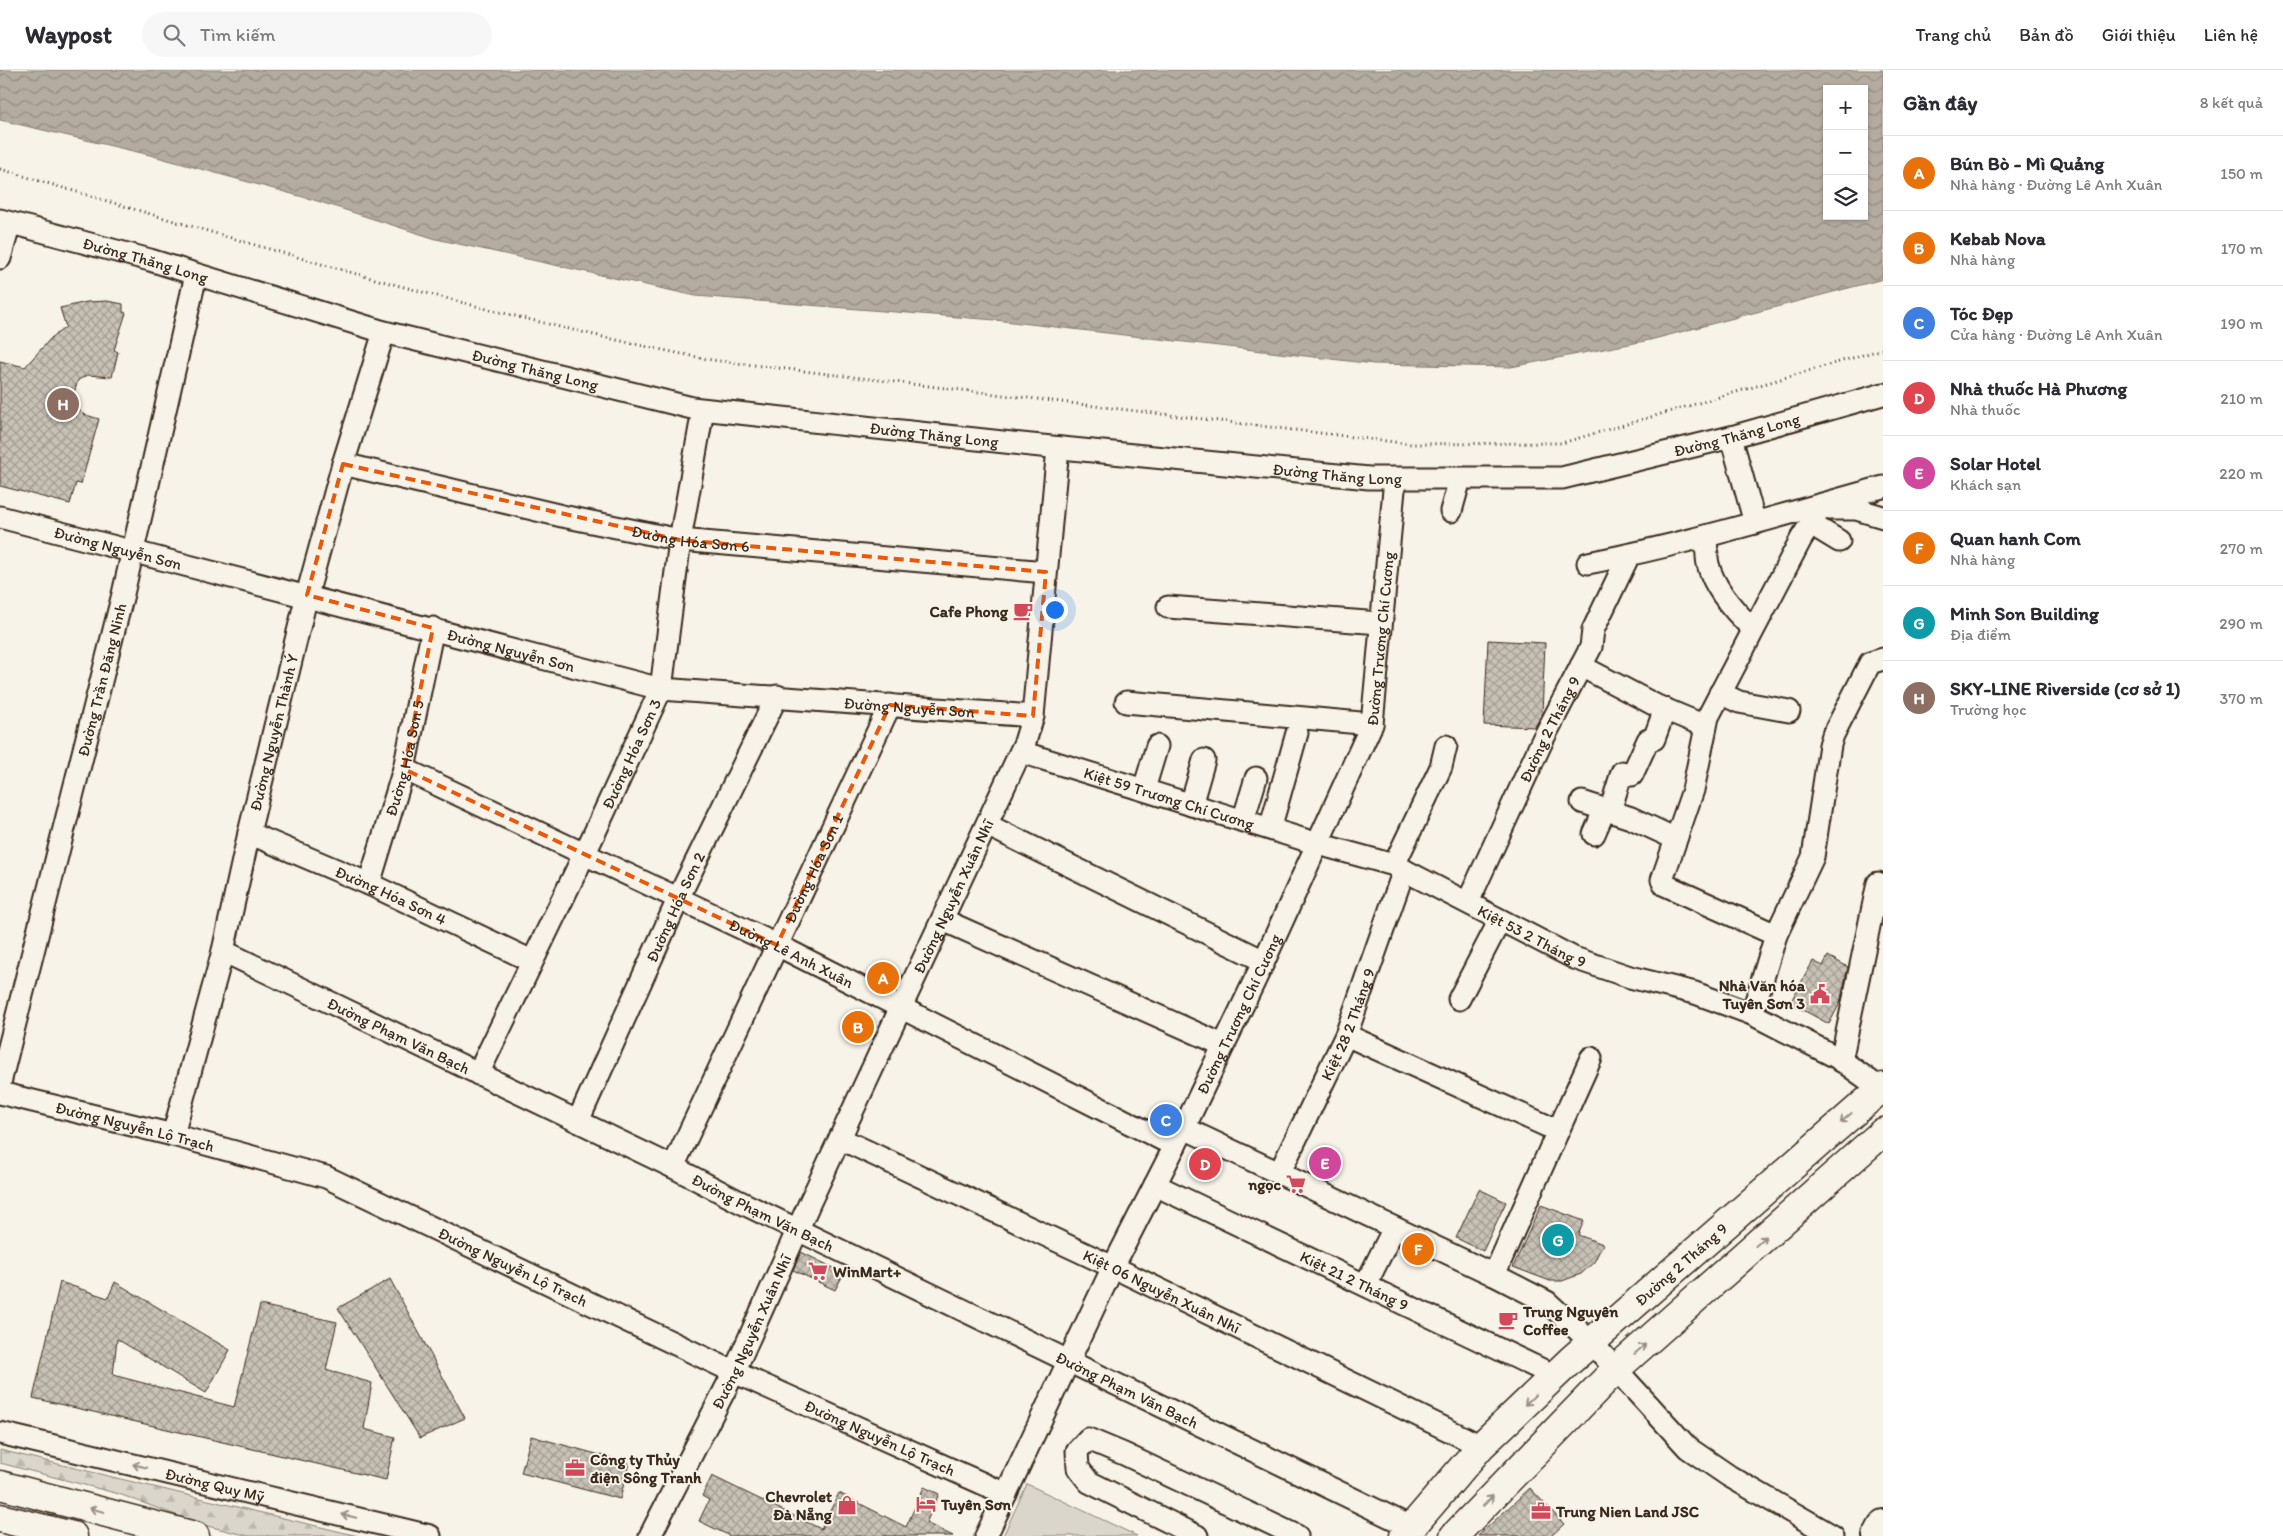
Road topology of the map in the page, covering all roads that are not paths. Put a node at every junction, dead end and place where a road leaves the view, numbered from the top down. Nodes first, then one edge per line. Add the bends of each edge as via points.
1 (5, 221) edge
2 (0, 258) edge
3 (196, 275) junction
4 (384, 332) junction
5 (1883, 394) edge
6 (703, 410) junction
7 (1731, 437) junction
8 (1058, 448) junction
9 (343, 464) junction
10 (1395, 478) junction
11 (1460, 479) junction
12 (1883, 487) edge
13 (1451, 511) dead end
14 (1813, 513) junction
15 (0, 517) edge
16 (1883, 517) edge
17 (1754, 523) junction
18 (1706, 536) junction
19 (680, 540) junction
20 (1839, 541) dead end
21 (133, 551) junction
22 (1629, 555) junction
23 (1588, 564) dead end
24 (1046, 572) junction
25 (306, 595) junction
26 (1168, 607) dead end
27 (1380, 623) junction
28 (433, 628) junction
29 (1753, 629) junction
30 (1883, 659) edge
31 (1581, 666) junction
32 (661, 689) junction
33 (1720, 693) junction
34 (777, 696) junction
35 (1126, 702) dead end
36 (890, 704) junction
37 (1665, 709) junction
38 (1789, 711) dead end
39 (1033, 716) junction
40 (1372, 724) junction
41 (1705, 726) junction
42 (1297, 733) dead end
43 (1157, 746) dead end
44 (1446, 746) dead end
45 (1021, 752) junction
46 (1204, 760) dead end
47 (404, 769) junction
48 (1256, 778) dead end
49 (1144, 789) junction
50 (1582, 802) dead end
51 (1191, 805) junction
52 (1607, 810) junction
53 (1243, 821) junction
54 (987, 825) junction
55 (1270, 829) junction
56 (249, 833) junction
57 (1594, 834) dead end
58 (1676, 839) junction
59 (1318, 844) junction
60 (584, 854) junction
61 (1399, 867) junction
62 (1878, 883) dead end
63 (368, 884) junction
64 (678, 899) junction
65 (1468, 902) junction
66 (943, 920) junction
67 (1500, 920) junction
68 (1776, 935) junction
69 (777, 945) junction
70 (223, 951) junction
71 (532, 961) junction
72 (1264, 961) junction
73 (1459, 999) dead end
74 (902, 1007) junction
75 (1752, 1014) junction
76 (1346, 1035) junction
77 (1223, 1045) junction
78 (1591, 1058) dead end
79 (1841, 1061) junction
80 (478, 1074) junction
81 (0, 1083) edge
82 (1882, 1088) edge
83 (0, 1093) edge
84 (578, 1120) junction
85 (1558, 1131) junction
86 (1883, 1132) edge
87 (173, 1135) junction
88 (1179, 1137) junction
89 (841, 1139) junction
90 (673, 1167) junction
91 (1280, 1174) junction
92 (1155, 1185) junction
93 (1394, 1228) junction
94 (797, 1230) junction
95 (1113, 1267) junction
96 (1494, 1275) junction
97 (1366, 1284) junction
98 (1591, 1342) junction
99 (1068, 1361) junction
100 (1616, 1369) junction
101 (734, 1372) junction
102 (1555, 1376) junction
103 (0, 1433) edge
104 (1481, 1446) junction
105 (0, 1485) edge
106 (1006, 1494) junction
107 (0, 1518) edge
108 (1883, 1523) edge
109 (1408, 1532) edge
110 (74, 1536) edge
111 (195, 1536) edge
112 (430, 1536) edge
113 (650, 1536) edge
114 (986, 1536) edge
115 (1197, 1536) edge
116 (1297, 1536) edge
117 (1454, 1536) edge
118 (1833, 1536) edge
119 (1876, 1536) edge

1 - 2 street
1 - 3 street, Đường Thăng Long
3 - 4 street, Đường Thăng Long
3 - 21 street, Đường Trần Đăng Ninh
4 - 6 street, Đường Thăng Long
4 - 9 street, Đường Nguyễn Thành Ý
5 - 7 street, Đường Thăng Long
6 - 8 street, Đường Thăng Long
6 - 19 street, Đường Hóa Sơn 3
7 - 11 street, Đường Thăng Long via 1562,478
7 - 17 street
8 - 10 street, Đường Thăng Long
8 - 24 street, Đường Nguyễn Xuân Nhĩ
9 - 19 street, Đường Hóa Sơn 6 via 562,516
9 - 25 street, Đường Nguyễn Thành Ý
10 - 11 street, Đường Thăng Long
10 - 27 street, Đường Trương Chí Cương
11 - 13 street
12 - 14 street
14 - 16 street via 1856,509
14 - 17 street
14 - 20 street
14 - 29 street
15 - 21 street, Đường Nguyễn Sơn
17 - 18 street
18 - 22 street
18 - 29 street via 1708,563 1713,577 1725,597
19 - 24 street, Đường Hóa Sơn 6
19 - 32 street, Đường Hóa Sơn 3
21 - 25 street, Đường Nguyễn Sơn
21 - 81 street, Đường Trần Đăng Ninh
22 - 23 street
22 - 31 street, Đường 2 Tháng 9 via 1593,630 1592,647
24 - 39 street, Đường Nguyễn Xuân Nhĩ
25 - 28 street, Đường Nguyễn Sơn
25 - 56 street, Đường Nguyễn Thành Ý
26 - 27 street
27 - 40 street, Đường Trương Chí Cương
28 - 32 street, Đường Nguyễn Sơn
28 - 47 street, Đường Hóa Sơn 5
29 - 33 street
30 - 68 street via 1870,662 1833,735 1813,857
31 - 37 street
31 - 65 street, Đường 2 Tháng 9 via 1543,739
32 - 34 street, Đường Nguyễn Sơn
32 - 60 street, Đường Hóa Sơn 3
33 - 38 street via 1740,702
33 - 41 street
34 - 36 street, Đường Nguyễn Sơn
34 - 64 street, Đường Hóa Sơn 2
35 - 40 street
36 - 39 street, Đường Nguyễn Sơn
36 - 69 street, Đường Hóa Sơn 1
37 - 41 street
37 - 52 street via 1654,739 1648,740 1632,775 1622,772
39 - 45 street, Đường Nguyễn Xuân Nhĩ
40 - 59 street, Đường Trương Chí Cương
41 - 58 street via 1697,774
42 - 55 street
43 - 49 street
44 - 61 street, Kiệt 28 2 Tháng 9 via 1441,767
45 - 49 street, Kiệt 59 Trương Chí Cương
45 - 54 street, Đường Nguyễn Xuân Nhĩ
46 - 51 street
47 - 60 street, Đường Lê Anh Xuân
47 - 63 street, Đường Hóa Sơn 5
48 - 53 street
49 - 51 street, Kiệt 59 Trương Chí Cương
50 - 52 street
51 - 53 street, Kiệt 59 Trương Chí Cương
52 - 57 street
52 - 58 street
53 - 55 street, Kiệt 59 Trương Chí Cương
54 - 66 street, Đường Nguyễn Xuân Nhĩ
54 - 72 street
55 - 59 street, Kiệt 59 Trương Chí Cương
56 - 63 street, Đường Hóa Sơn 4
56 - 70 street, Đường Nguyễn Thành Ý
58 - 68 street via 1662,880 1665,885
59 - 61 street, Kiệt 53 2 Tháng 9
59 - 72 street, Đường Trương Chí Cương
60 - 64 street, Đường Lê Anh Xuân
60 - 71 street, Đường Hóa Sơn 3
61 - 65 street, Kiệt 53 2 Tháng 9
61 - 76 street, Kiệt 28 2 Tháng 9
62 - 79 street
63 - 71 street, Đường Hóa Sơn 4
64 - 69 street, Đường Lê Anh Xuân
64 - 84 street, Đường Hóa Sơn 2
65 - 67 street, Kiệt 53 2 Tháng 9
66 - 74 street, Đường Nguyễn Xuân Nhĩ
66 - 77 street
67 - 73 street
67 - 75 street, Kiệt 53 2 Tháng 9 via 1574,958 1630,977 1695,993
68 - 75 street
69 - 74 street, Đường Lê Anh Xuân
69 - 90 street, Đường Hóa Sơn 1
70 - 80 street, Đường Phạm Văn Bạch
70 - 87 street, Đường Nguyễn Thành Ý
71 - 80 street, Đường Hóa Sơn 3
72 - 77 street, Đường Trương Chí Cương
74 - 88 street, Đường Lê Anh Xuân
74 - 89 street, Đường Nguyễn Xuân Nhĩ
75 - 79 street, Kiệt 53 2 Tháng 9
76 - 85 street
76 - 91 street, Kiệt 28 2 Tháng 9
77 - 88 street, Đường Trương Chí Cương
78 - 85 street
79 - 82 street, Kiệt 53 2 Tháng 9
80 - 84 street, Đường Phạm Văn Bạch
82 -> 98 highway, Đường 2 Tháng 9
83 - 87 street, Đường Nguyễn Lộ Trạch
84 - 90 street, Đường Phạm Văn Bạch
85 - 96 street
100 -> 86 highway
87 - 101 street, Đường Nguyễn Lộ Trạch via 326,1177
88 - 91 street
88 - 92 street, Đường Trương Chí Cương
89 - 94 street, Đường Nguyễn Xuân Nhĩ
89 - 95 street, Kiệt 06 Nguyễn Xuân Nhĩ
90 - 94 street, Đường Phạm Văn Bạch
91 - 93 street
92 - 95 street, Đường Trương Chí Cương
92 - 97 street, Kiệt 21 2 Tháng 9
93 - 96 street
93 - 97 street
94 - 99 street, Đường Phạm Văn Bạch
94 - 101 street, Đường Nguyễn Xuân Nhĩ
95 - 99 street, Đường Trương Chí Cương
95 - 104 street, Kiệt 06 Nguyễn Xuân Nhĩ
96 - 98 street via 1547,1302
97 - 102 street, Kiệt 21 2 Tháng 9
98 - 100 street
98 - 102 highway, Đường 2 Tháng 9
99 - 106 street, Đường Trương Chí Cương
99 - 109 street, Đường Phạm Văn Bạch
117 -> 100 highway
100 - 118 street via 1688,1448
101 - 106 street, Đường Nguyễn Lộ Trạch
101 - 113 street, Đường Nguyễn Xuân Nhĩ
102 -> 104 highway, Đường 2 Tháng 9
112 -> 103 street, Đường Quy Mỹ
104 - 109 highway, Đường 2 Tháng 9
111 -> 105 highway
106 - 114 street, Đường Trương Chí Cương
107 - 110 highway
108 - 119 main road
115 - 116 street via 1089,1482 1078,1468 1077,1451 1088,1439

